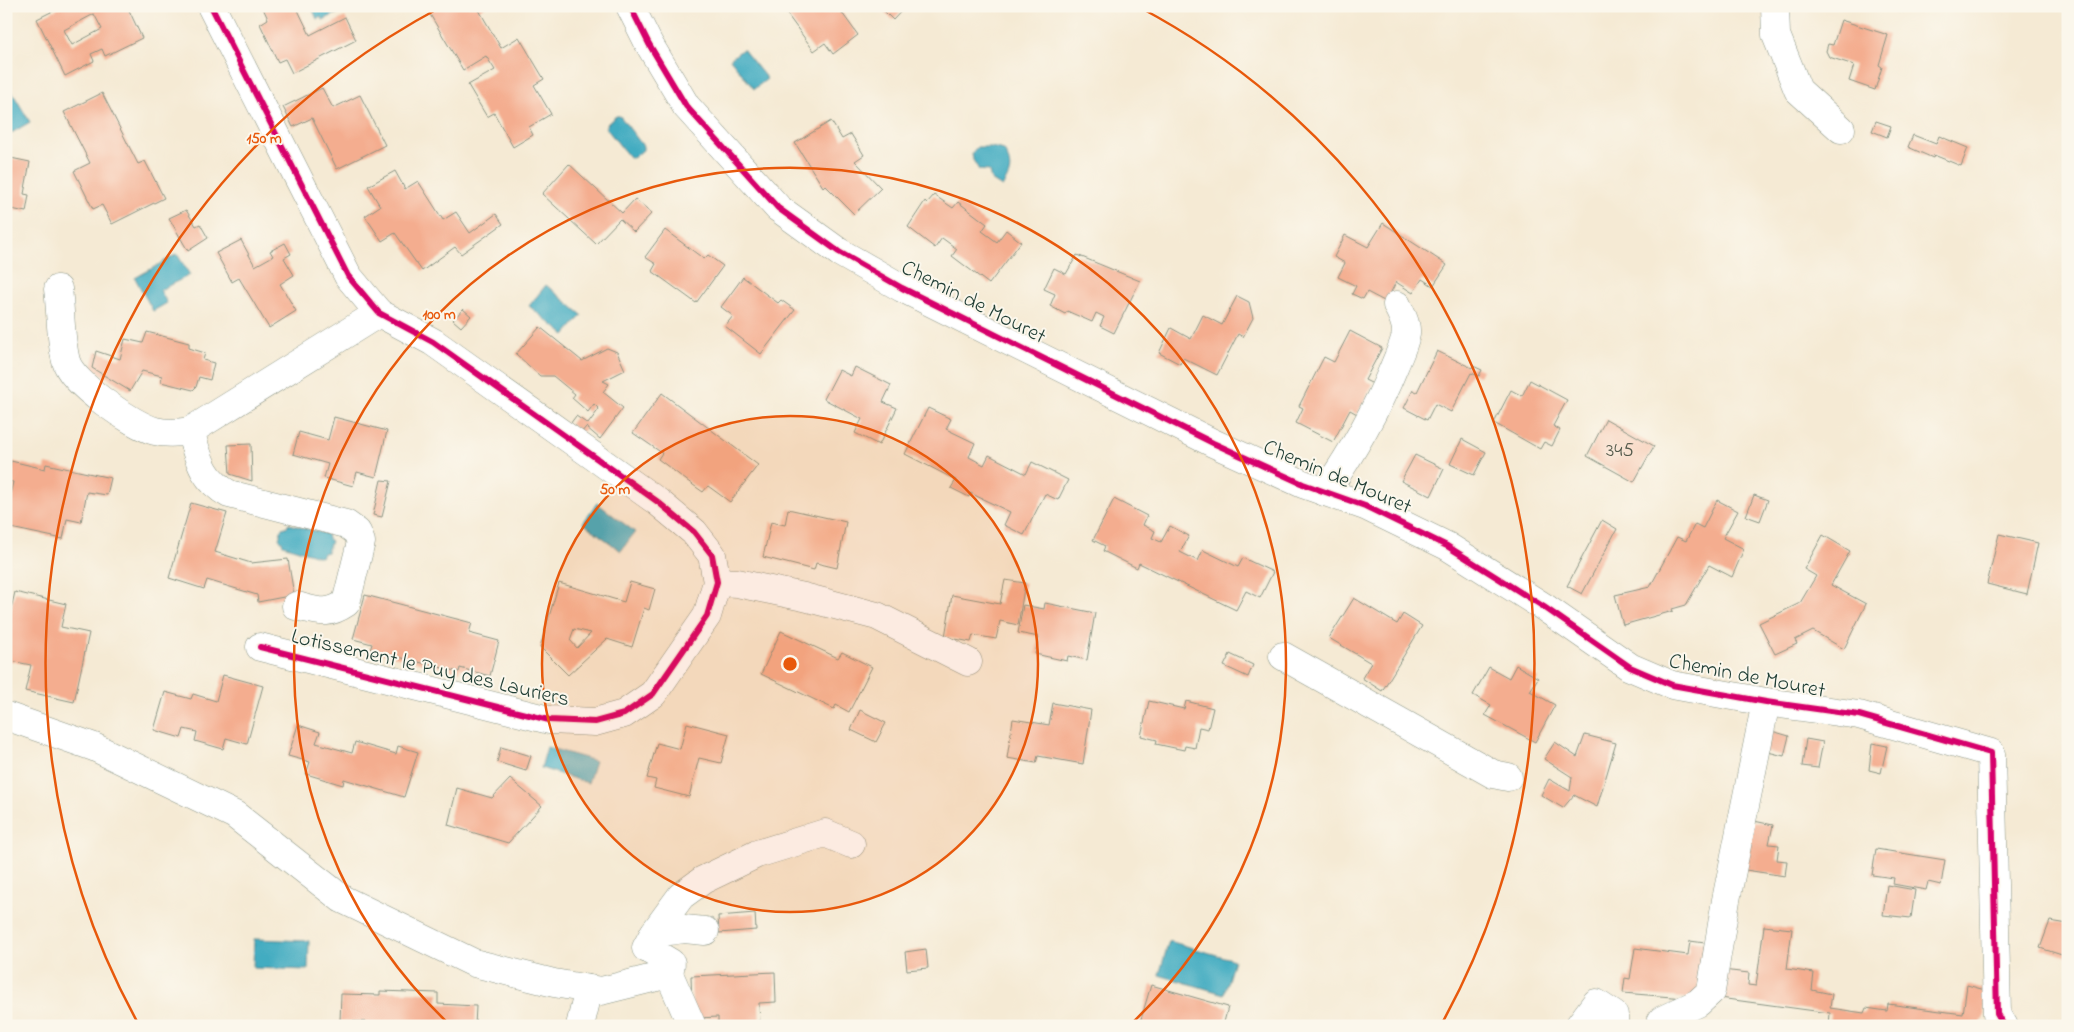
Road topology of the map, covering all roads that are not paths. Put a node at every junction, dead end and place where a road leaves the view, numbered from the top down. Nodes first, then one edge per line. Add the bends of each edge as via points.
1 (211, 6) edge
2 (630, 6) edge
3 (1775, 6) edge
4 (1841, 128) dead end
5 (58, 288) dead end
6 (1397, 305) dead end
7 (379, 313) junction
8 (190, 431) junction
9 (1325, 492) junction
10 (717, 582) junction
11 (296, 606) dead end
12 (260, 647) dead end
13 (1283, 656) dead end
14 (968, 662) dead end
15 (1766, 702) junction
16 (6, 716) edge
17 (1508, 776) dead end
18 (851, 844) dead end
19 (705, 931) dead end
20 (654, 932) junction
21 (669, 974) junction
22 (589, 989) junction
23 (580, 1026) edge
24 (692, 1026) edge
25 (1579, 1026) edge
26 (1614, 1026) edge
27 (1659, 1026) edge
28 (2004, 1026) edge

1 - 7 street, Lotissement le Puy des Lauriers via 348,276
2 - 9 street, Chemin de Mouret via 686,106 778,208 832,246 902,288 991,333 1213,443
3 - 4 street via 1776,35 1798,90
5 - 8 street via 66,363 81,384 134,422 156,431 176,434
6 - 9 street via 1406,333 1401,349 1350,457
7 - 8 street
7 - 10 street, Lotissement le Puy des Lauriers via 433,342 658,502 694,532 712,556
8 - 11 street via 208,478 216,487 229,494 346,524 358,532 361,542 346,602 334,610 321,612
9 - 15 street, Chemin de Mouret via 1365,506 1447,546 1544,607 1630,667 1672,685
10 - 12 street, Lotissement le Puy des Lauriers via 707,616 653,694 624,714 594,722 549,720
10 - 14 street via 737,582 877,616
13 - 17 street via 1493,774
15 - 27 street via 1711,991 1698,1003 1662,1020
15 - 28 street, Chemin de Mouret via 1859,715 1992,754 1997,1014
16 - 22 street via 94,747 235,815 342,899 474,963
18 - 20 street via 825,833 757,854 702,880 681,896
19 - 20 street
20 - 21 street via 646,948 671,963
21 - 22 street via 601,991
21 - 24 street
22 - 23 street
25 - 26 street via 1596,1003 1614,1015

